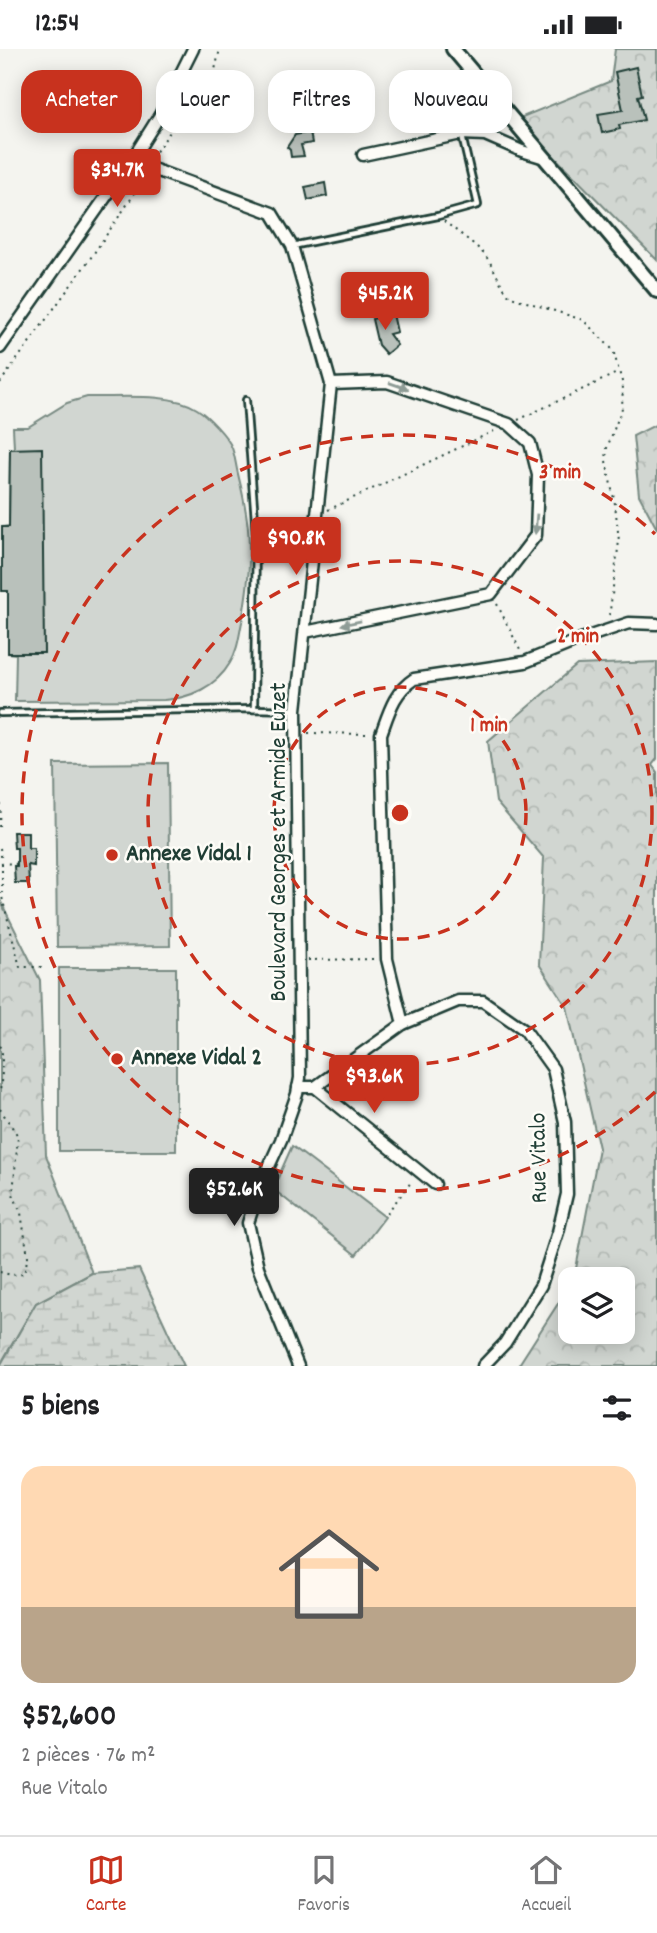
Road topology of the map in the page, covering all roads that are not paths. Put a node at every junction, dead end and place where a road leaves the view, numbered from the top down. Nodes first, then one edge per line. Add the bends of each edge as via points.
1 (193, 49) edge
2 (453, 49) edge
3 (461, 134) junction
4 (363, 155) dead end
5 (545, 158) junction
6 (131, 161) junction
7 (292, 246) junction
8 (657, 291) edge
9 (0, 348) edge
10 (331, 384) junction
11 (246, 400) dead end
12 (657, 624) edge
13 (305, 632) junction
14 (254, 709) junction
15 (296, 710) junction
16 (0, 713) edge
17 (403, 1024) junction
18 (298, 1087) junction
19 (315, 1087) junction
20 (435, 1184) dead end
21 (299, 1366) edge
22 (483, 1366) edge

1 - 6 street
2 - 5 street
3 - 4 street
3 - 5 street via 485,135
3 - 7 lane via 478,205
5 - 8 street
6 - 7 street, Boulevard Georges et Armide Euzet via 272,213
6 - 9 street
7 - 10 street, Boulevard Georges et Armide Euzet
10 - 13 street, Boulevard Georges et Armide Euzet
10 -> 13 street via 387,382 509,424 530,443 538,475 536,535 491,594
11 - 14 lane via 256,533
12 - 17 street via 629,623 526,662 414,679 394,700 381,734 387,959
13 - 15 street, Boulevard Georges et Armide Euzet
14 - 15 lane
14 - 16 lane
15 - 18 street, Boulevard Georges et Armide Euzet
17 - 19 street, Rue Vitalo
17 - 22 street, Rue Vitalo via 458,1001 483,1001 525,1030 553,1069 565,1122 567,1193 558,1232 541,1285 505,1343
18 - 19 street
18 - 21 street via 248,1223 258,1267
19 - 20 street

